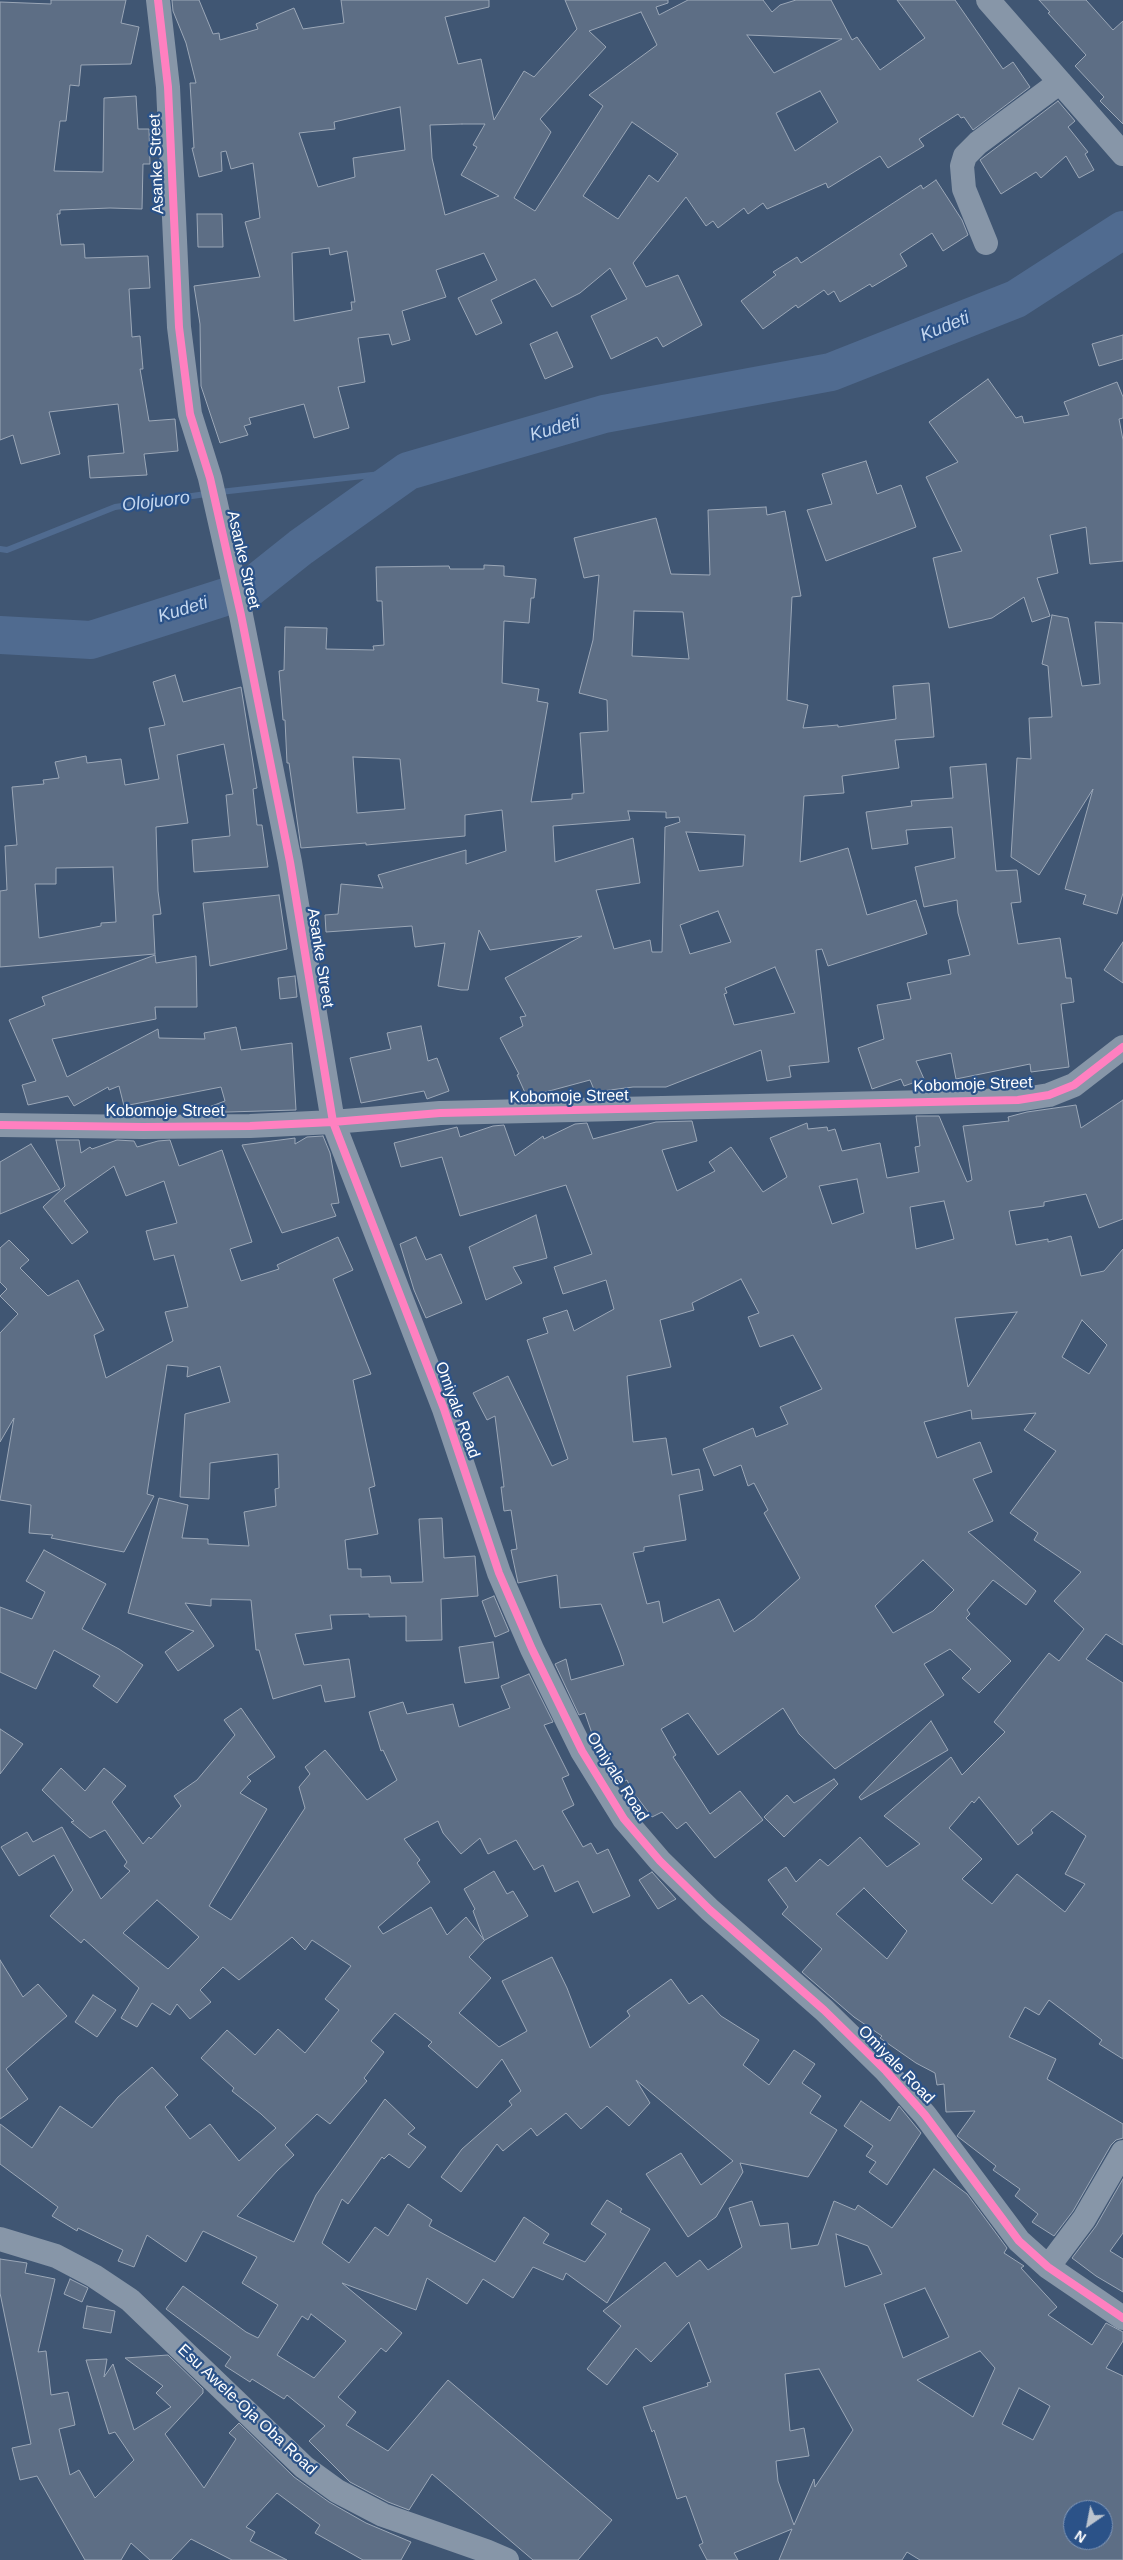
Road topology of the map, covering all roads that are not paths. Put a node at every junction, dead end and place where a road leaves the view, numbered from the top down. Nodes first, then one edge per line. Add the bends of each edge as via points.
1 (158, 0) edge
2 (988, 0) edge
3 (1060, 82) junction
4 (1123, 154) edge
5 (986, 243) dead end
6 (1123, 1047) edge
7 (333, 1122) junction
8 (0, 1125) edge
9 (1123, 2152) edge
10 (0, 2239) edge
11 (1048, 2267) junction
12 (1123, 2318) edge
13 (507, 2560) edge

1 - 7 street, Asanke Street via 168,87 179,327 190,414 210,478 241,615 290,862
2 - 3 street
3 - 4 street
3 - 5 street via 965,156 962,166 964,188
6 - 7 street, Kobomoje Street via 1074,1085 1049,1096 1018,1100 440,1113
7 - 8 street, Kobomoje Street via 143,1128
7 - 11 street, Omiyale Road via 444,1409 499,1573 582,1752 618,1811 660,1861 702,1903 824,2010 886,2071 925,2115 1019,2240
9 - 11 street via 1084,2219
10 - 13 street, Esu Awele-Oja Oba Road via 56,2256 130,2300 304,2467 337,2491 382,2515
11 - 12 street, Omiyale Road

